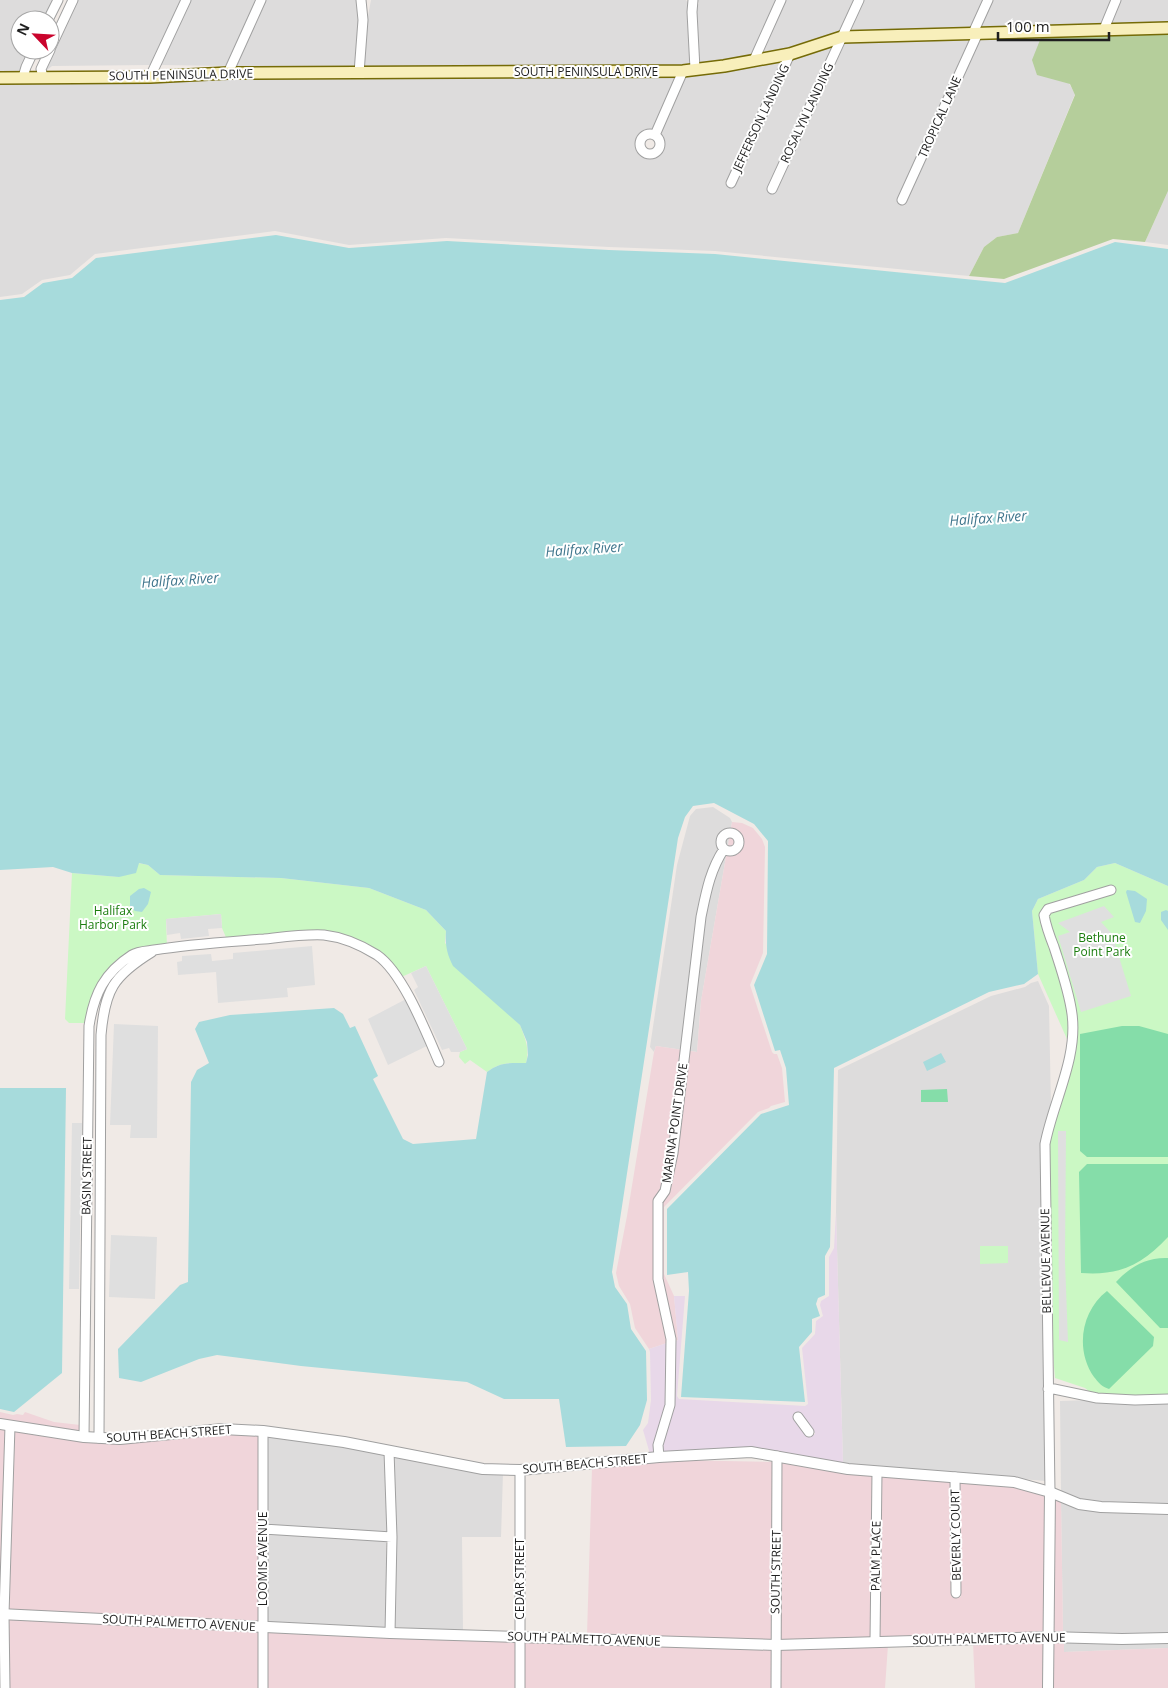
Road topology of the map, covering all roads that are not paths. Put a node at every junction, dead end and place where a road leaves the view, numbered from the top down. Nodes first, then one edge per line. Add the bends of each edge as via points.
1 (73, 0) edge
2 (186, 0) edge
3 (261, 0) edge
4 (361, 0) edge
5 (367, 0) edge
6 (781, 0) edge
7 (859, 0) edge
8 (988, 0) edge
9 (1116, 0) edge
10 (692, 1) edge
11 (363, 20) junction
12 (60, 28) edge
13 (1168, 28) edge
14 (1104, 29) junction
15 (976, 33) junction
16 (842, 37) junction
17 (790, 54) junction
18 (29, 60) edge
19 (45, 60) edge
20 (754, 60) junction
21 (695, 69) junction
22 (683, 71) junction
23 (228, 73) junction
24 (359, 73) junction
25 (43, 77) junction
26 (150, 77) junction
27 (0, 78) edge
28 (23, 78) junction
29 (655, 135) dead end
30 (731, 183) dead end
31 (772, 189) dead end
32 (902, 200) dead end
33 (724, 849) dead end
34 (1111, 890) dead end
35 (157, 950) junction
36 (89, 1026) junction
37 (102, 1027) junction
38 (439, 1062) dead end
39 (100, 1095) junction
40 (88, 1096) junction
41 (87, 1166) junction
42 (100, 1166) junction
43 (87, 1211) junction
44 (100, 1211) junction
45 (99, 1309) junction
46 (86, 1310) junction
47 (1048, 1389) junction
48 (1168, 1399) edge
49 (798, 1417) dead end
50 (5, 1425) edge
51 (263, 1431) junction
52 (809, 1432) dead end
53 (84, 1437) junction
54 (99, 1438) junction
55 (389, 1451) junction
56 (777, 1456) junction
57 (659, 1457) junction
58 (520, 1470) junction
59 (876, 1472) junction
60 (955, 1477) junction
61 (1050, 1492) junction
62 (1168, 1509) edge
63 (263, 1529) junction
64 (392, 1537) junction
65 (956, 1593) dead end
66 (2, 1614) edge
67 (264, 1627) junction
68 (390, 1633) junction
69 (519, 1637) junction
70 (1048, 1637) junction
71 (1168, 1638) edge
72 (874, 1641) junction
73 (776, 1645) junction
74 (5, 1688) edge
75 (263, 1688) edge
76 (520, 1688) edge
77 (776, 1688) edge
78 (1048, 1688) edge

1 - 12 street
2 - 26 street
3 - 23 street
4 - 11 street
5 - 11 street
6 - 20 street
7 - 16 street, ROSALYN LANDING
8 - 15 street, TROPICAL LANE
9 - 14 street
10 - 21 street
11 - 24 street
13 - 14 main road, SOUTH PENINSULA DRIVE
14 - 15 main road, SOUTH PENINSULA DRIVE
15 - 16 main road, SOUTH PENINSULA DRIVE
15 - 32 street, TROPICAL LANE
16 - 17 main road, SOUTH PENINSULA DRIVE
16 - 31 street, ROSALYN LANDING
17 - 20 main road, SOUTH PENINSULA DRIVE
17 - 30 street, JEFFERSON LANDING
18 - 28 street
19 - 25 street via 41,69
20 - 21 main road, SOUTH PENINSULA DRIVE
21 - 22 main road, SOUTH PENINSULA DRIVE
22 - 24 main road, SOUTH PENINSULA DRIVE
22 - 29 street
23 - 24 main road, SOUTH PENINSULA DRIVE
23 - 26 main road, SOUTH PENINSULA DRIVE
25 - 26 main road, SOUTH PENINSULA DRIVE
25 - 28 main road, SOUTH PENINSULA DRIVE
27 - 28 main road, SOUTH PENINSULA DRIVE
33 - 57 street, MARINA POINT DRIVE via 715,862 700,917 673,1153 666,1192 658,1201 658,1279 671,1339 670,1405 658,1445
34 - 47 street, BELLEVUE AVENUE via 1048,909 1044,915 1068,989 1073,1030 1068,1062 1045,1144
35 - 36 street, BASIN STREET via 134,954 104,980 96,994
35 - 37 street, BASIN STREET via 123,972 113,986 106,999
35 - 38 street, BASIN STREET via 324,935 361,946 392,970
36 - 37 street
36 - 40 street, BASIN STREET
37 - 39 street, BASIN STREET
39 - 40 street
39 - 42 street, BASIN STREET
40 - 41 street, BASIN STREET
41 - 42 street
41 - 43 street, BASIN STREET
42 - 44 street, BASIN STREET
43 - 44 street
43 - 46 street, BASIN STREET
44 - 45 street, BASIN STREET
45 - 46 street
45 - 54 street, BASIN STREET
46 - 53 street, BASIN STREET
47 - 48 street via 1097,1398
47 - 61 street, BELLEVUE AVENUE
49 - 52 street
50 - 53 street, SOUTH BEACH STREET
50 - 66 street
51 - 54 street, SOUTH BEACH STREET via 222,1429 120,1439
51 - 55 street, SOUTH BEACH STREET
51 - 63 street, LOOMIS AVENUE
53 - 54 street, SOUTH BEACH STREET
55 - 58 street, SOUTH BEACH STREET via 483,1468
55 - 64 street
56 - 57 street, SOUTH BEACH STREET via 751,1452
56 - 59 street, SOUTH BEACH STREET
56 - 73 street, SOUTH STREET
57 - 58 street, SOUTH BEACH STREET
58 - 69 street, CEDAR STREET
59 - 60 street, SOUTH BEACH STREET
59 - 72 street, PALM PLACE
60 - 61 street, SOUTH BEACH STREET via 1014,1482
60 - 65 street, BEVERLY COURT
61 - 62 street, SOUTH BEACH STREET via 1080,1504
61 - 70 street, BELLEVUE AVENUE
63 - 64 street
63 - 67 street, LOOMIS AVENUE
64 - 68 street
66 - 67 street, SOUTH PALMETTO AVENUE
66 - 74 street
67 - 68 street, SOUTH PALMETTO AVENUE
67 - 75 street, LOOMIS AVENUE
68 - 69 street, SOUTH PALMETTO AVENUE
69 - 73 street, SOUTH PALMETTO AVENUE
69 - 76 street, CEDAR STREET
70 - 71 street, SOUTH PALMETTO AVENUE
70 - 72 street, SOUTH PALMETTO AVENUE
70 - 78 street, BELLEVUE AVENUE
72 - 73 street, SOUTH PALMETTO AVENUE
73 - 77 street, SOUTH STREET

